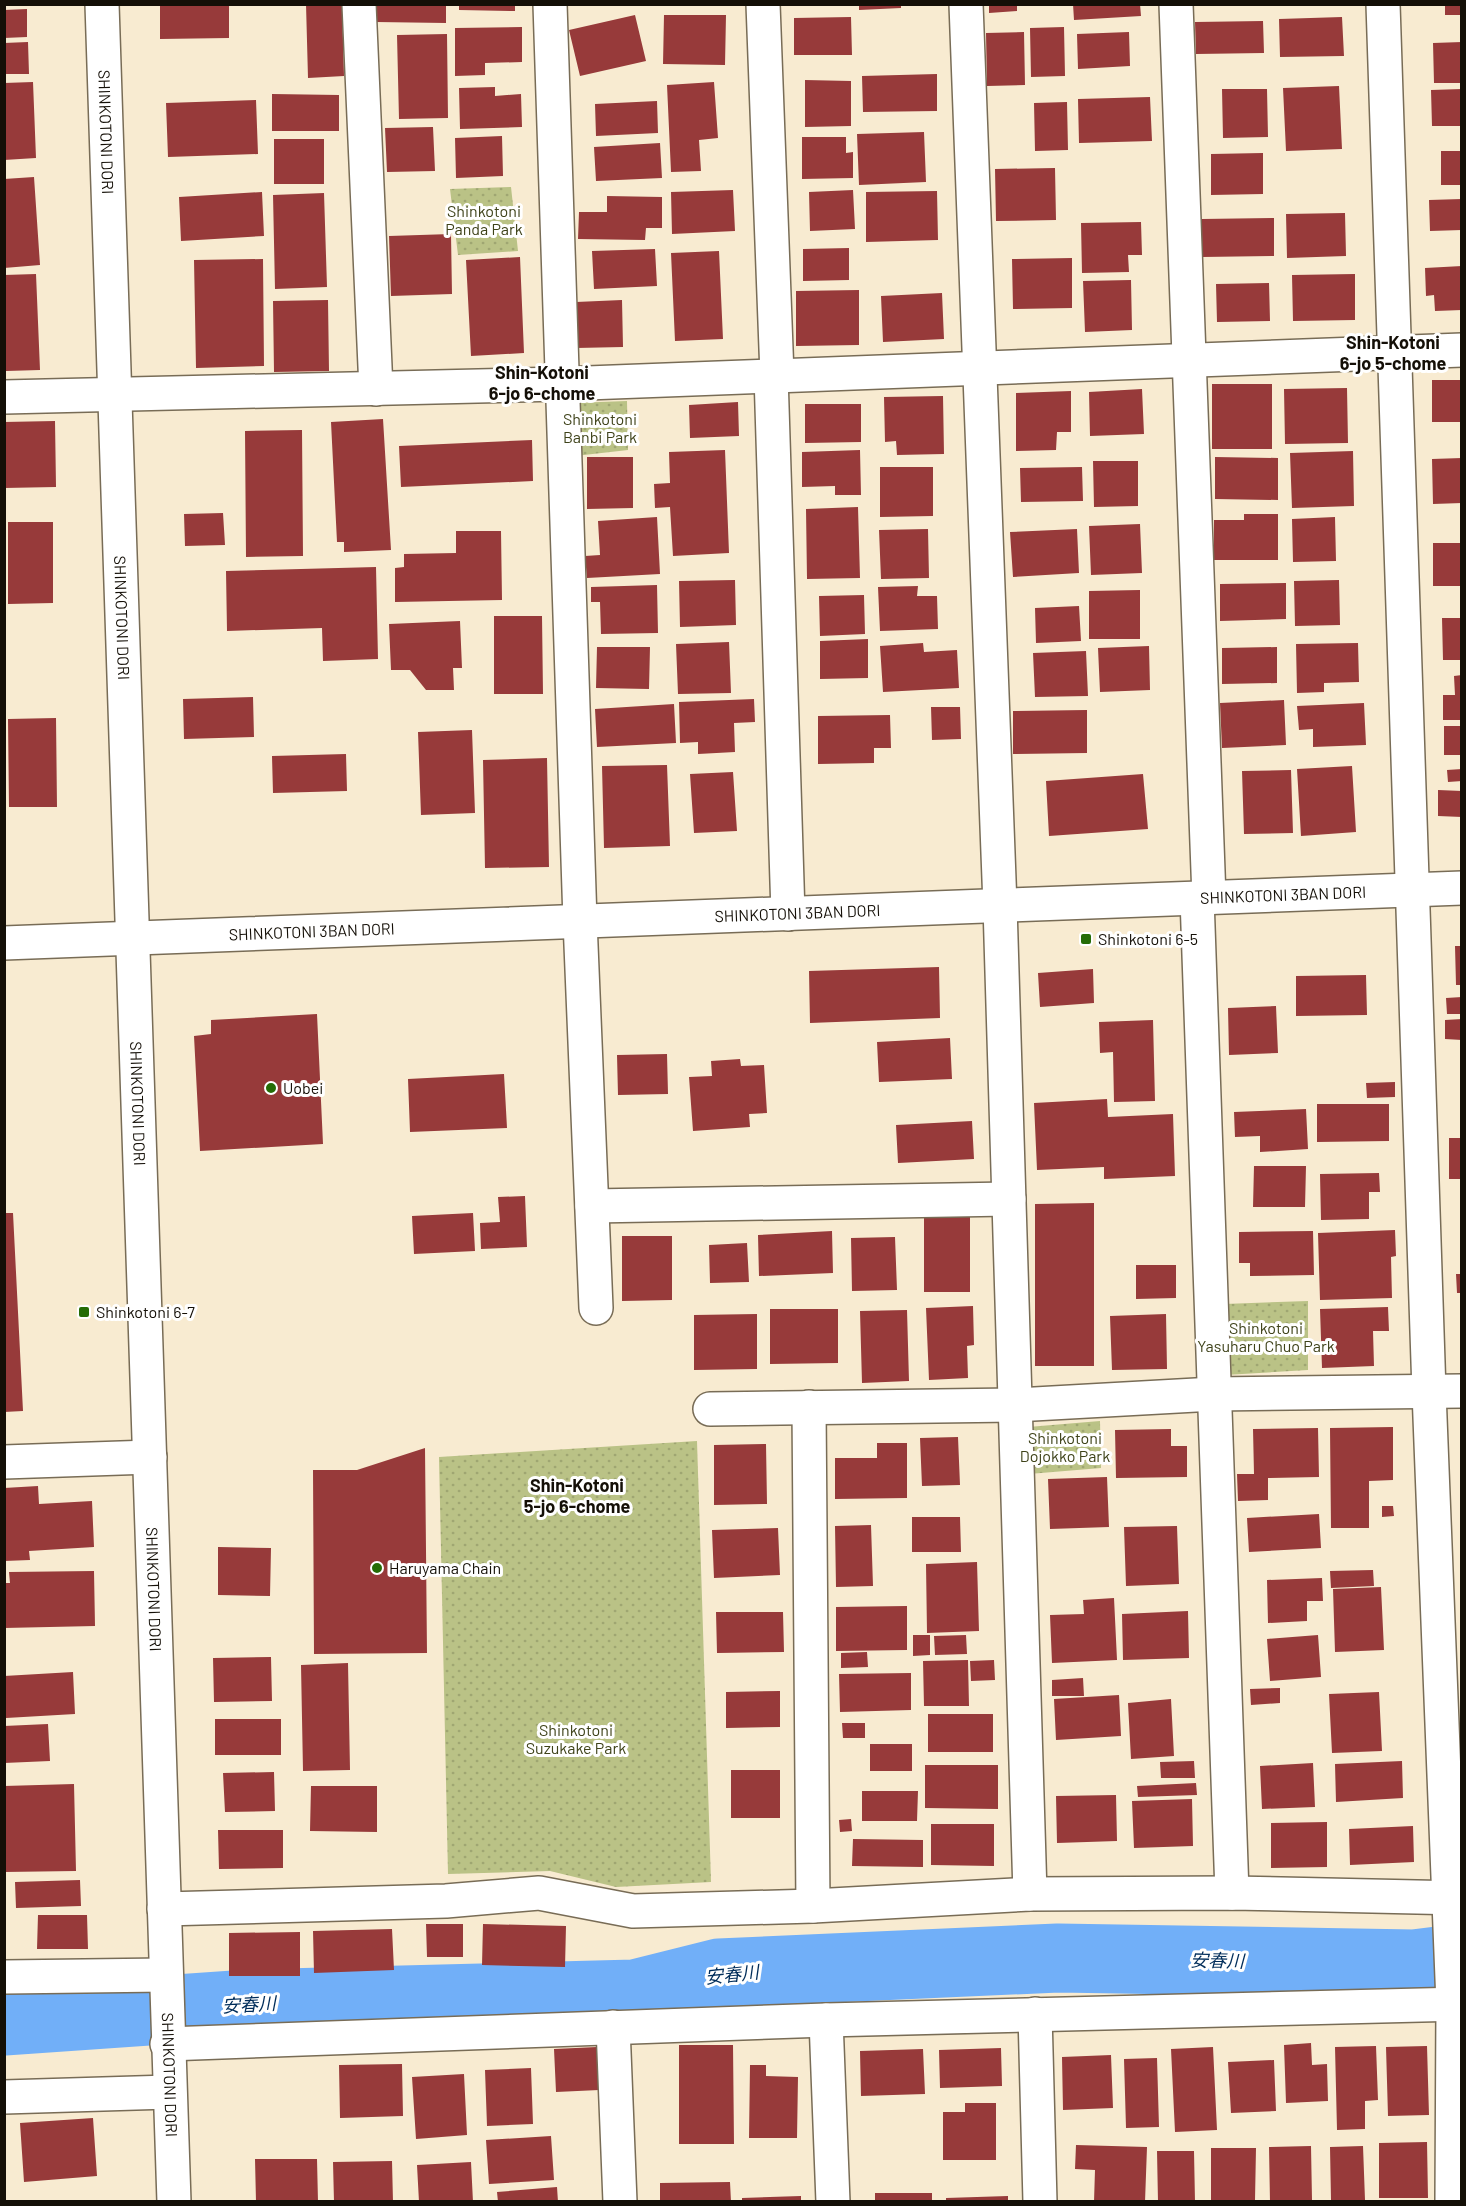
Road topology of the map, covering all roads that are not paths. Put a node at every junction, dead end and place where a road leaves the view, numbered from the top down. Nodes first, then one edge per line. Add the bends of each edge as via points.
1 (102, 4) edge
2 (359, 4) edge
3 (550, 4) edge
4 (763, 4) edge
5 (966, 4) edge
6 (1176, 4) edge
7 (1383, 4) edge
8 (1461, 350) edge
9 (1396, 352) junction
10 (1189, 360) junction
11 (980, 367) junction
12 (774, 375) junction
13 (561, 384) junction
14 (376, 389) junction
15 (115, 395) junction
16 (4, 397) edge
17 (1461, 888) edge
18 (1413, 890) junction
19 (1203, 898) junction
20 (1000, 906) junction
21 (788, 914) junction
22 (580, 921) junction
23 (133, 938) junction
24 (4, 943) edge
25 (1009, 1199) junction
26 (592, 1206) junction
27 (596, 1308) dead end
28 (1461, 1391) edge
29 (1429, 1392) junction
30 (1214, 1394) junction
31 (1015, 1404) junction
32 (808, 1407) junction
33 (710, 1409) dead end
34 (150, 1457) junction
35 (4, 1462) edge
36 (1232, 1893) junction
37 (1030, 1894) junction
38 (813, 1906) junction
39 (1453, 1907) edge
40 (164, 1909) junction
41 (4, 1977) edge
42 (165, 1981) junction
43 (1456, 1997) edge
44 (1035, 2014) junction
45 (826, 2020) junction
46 (613, 2027) junction
47 (167, 2038) junction
48 (169, 2092) junction
49 (4, 2097) edge
50 (174, 2202) edge
51 (620, 2202) edge
52 (833, 2202) edge
53 (1040, 2202) edge
54 (1452, 2202) edge

1 - 15 street, SHINKOTONI DORI
2 - 14 street
3 - 13 street
4 - 12 street
5 - 11 street
6 - 10 street
7 - 9 street
8 - 9 street
9 - 10 street
9 - 18 street
10 - 11 street
10 - 19 street
11 - 12 street
11 - 20 street
12 - 13 street
12 - 21 street
13 - 14 street
13 - 22 street
14 - 15 street
15 - 16 street
15 - 23 street, SHINKOTONI DORI
17 - 18 street, SHINKOTONI 3BAN DORI
18 - 19 street, SHINKOTONI 3BAN DORI
18 - 29 street
19 - 20 street, SHINKOTONI 3BAN DORI
19 - 30 street
20 - 21 street, SHINKOTONI 3BAN DORI
20 - 25 street
21 - 22 street, SHINKOTONI 3BAN DORI
22 - 23 street, SHINKOTONI 3BAN DORI
22 - 26 street
23 - 24 street, SHINKOTONI 3BAN DORI
23 - 34 street, SHINKOTONI DORI
25 - 26 street
25 - 31 street
26 - 27 street
28 - 29 street
29 - 30 street
29 - 39 street
30 - 31 street
30 - 36 street
31 - 32 street
31 - 37 street
32 - 33 street
32 - 38 street
34 - 35 street
34 - 40 street, SHINKOTONI DORI
36 - 37 street
36 - 39 street
37 - 38 street
38 - 40 street via 633,1911 539,1893 446,1901
39 - 43 street
40 - 42 street, SHINKOTONI DORI
41 - 42 street
42 - 47 street, SHINKOTONI DORI
43 - 44 street
43 - 54 street
44 - 45 street
44 - 53 street
45 - 46 street
45 - 52 street
46 - 47 street
46 - 51 street
47 - 48 street, SHINKOTONI DORI
48 - 49 street
48 - 50 street, SHINKOTONI DORI

